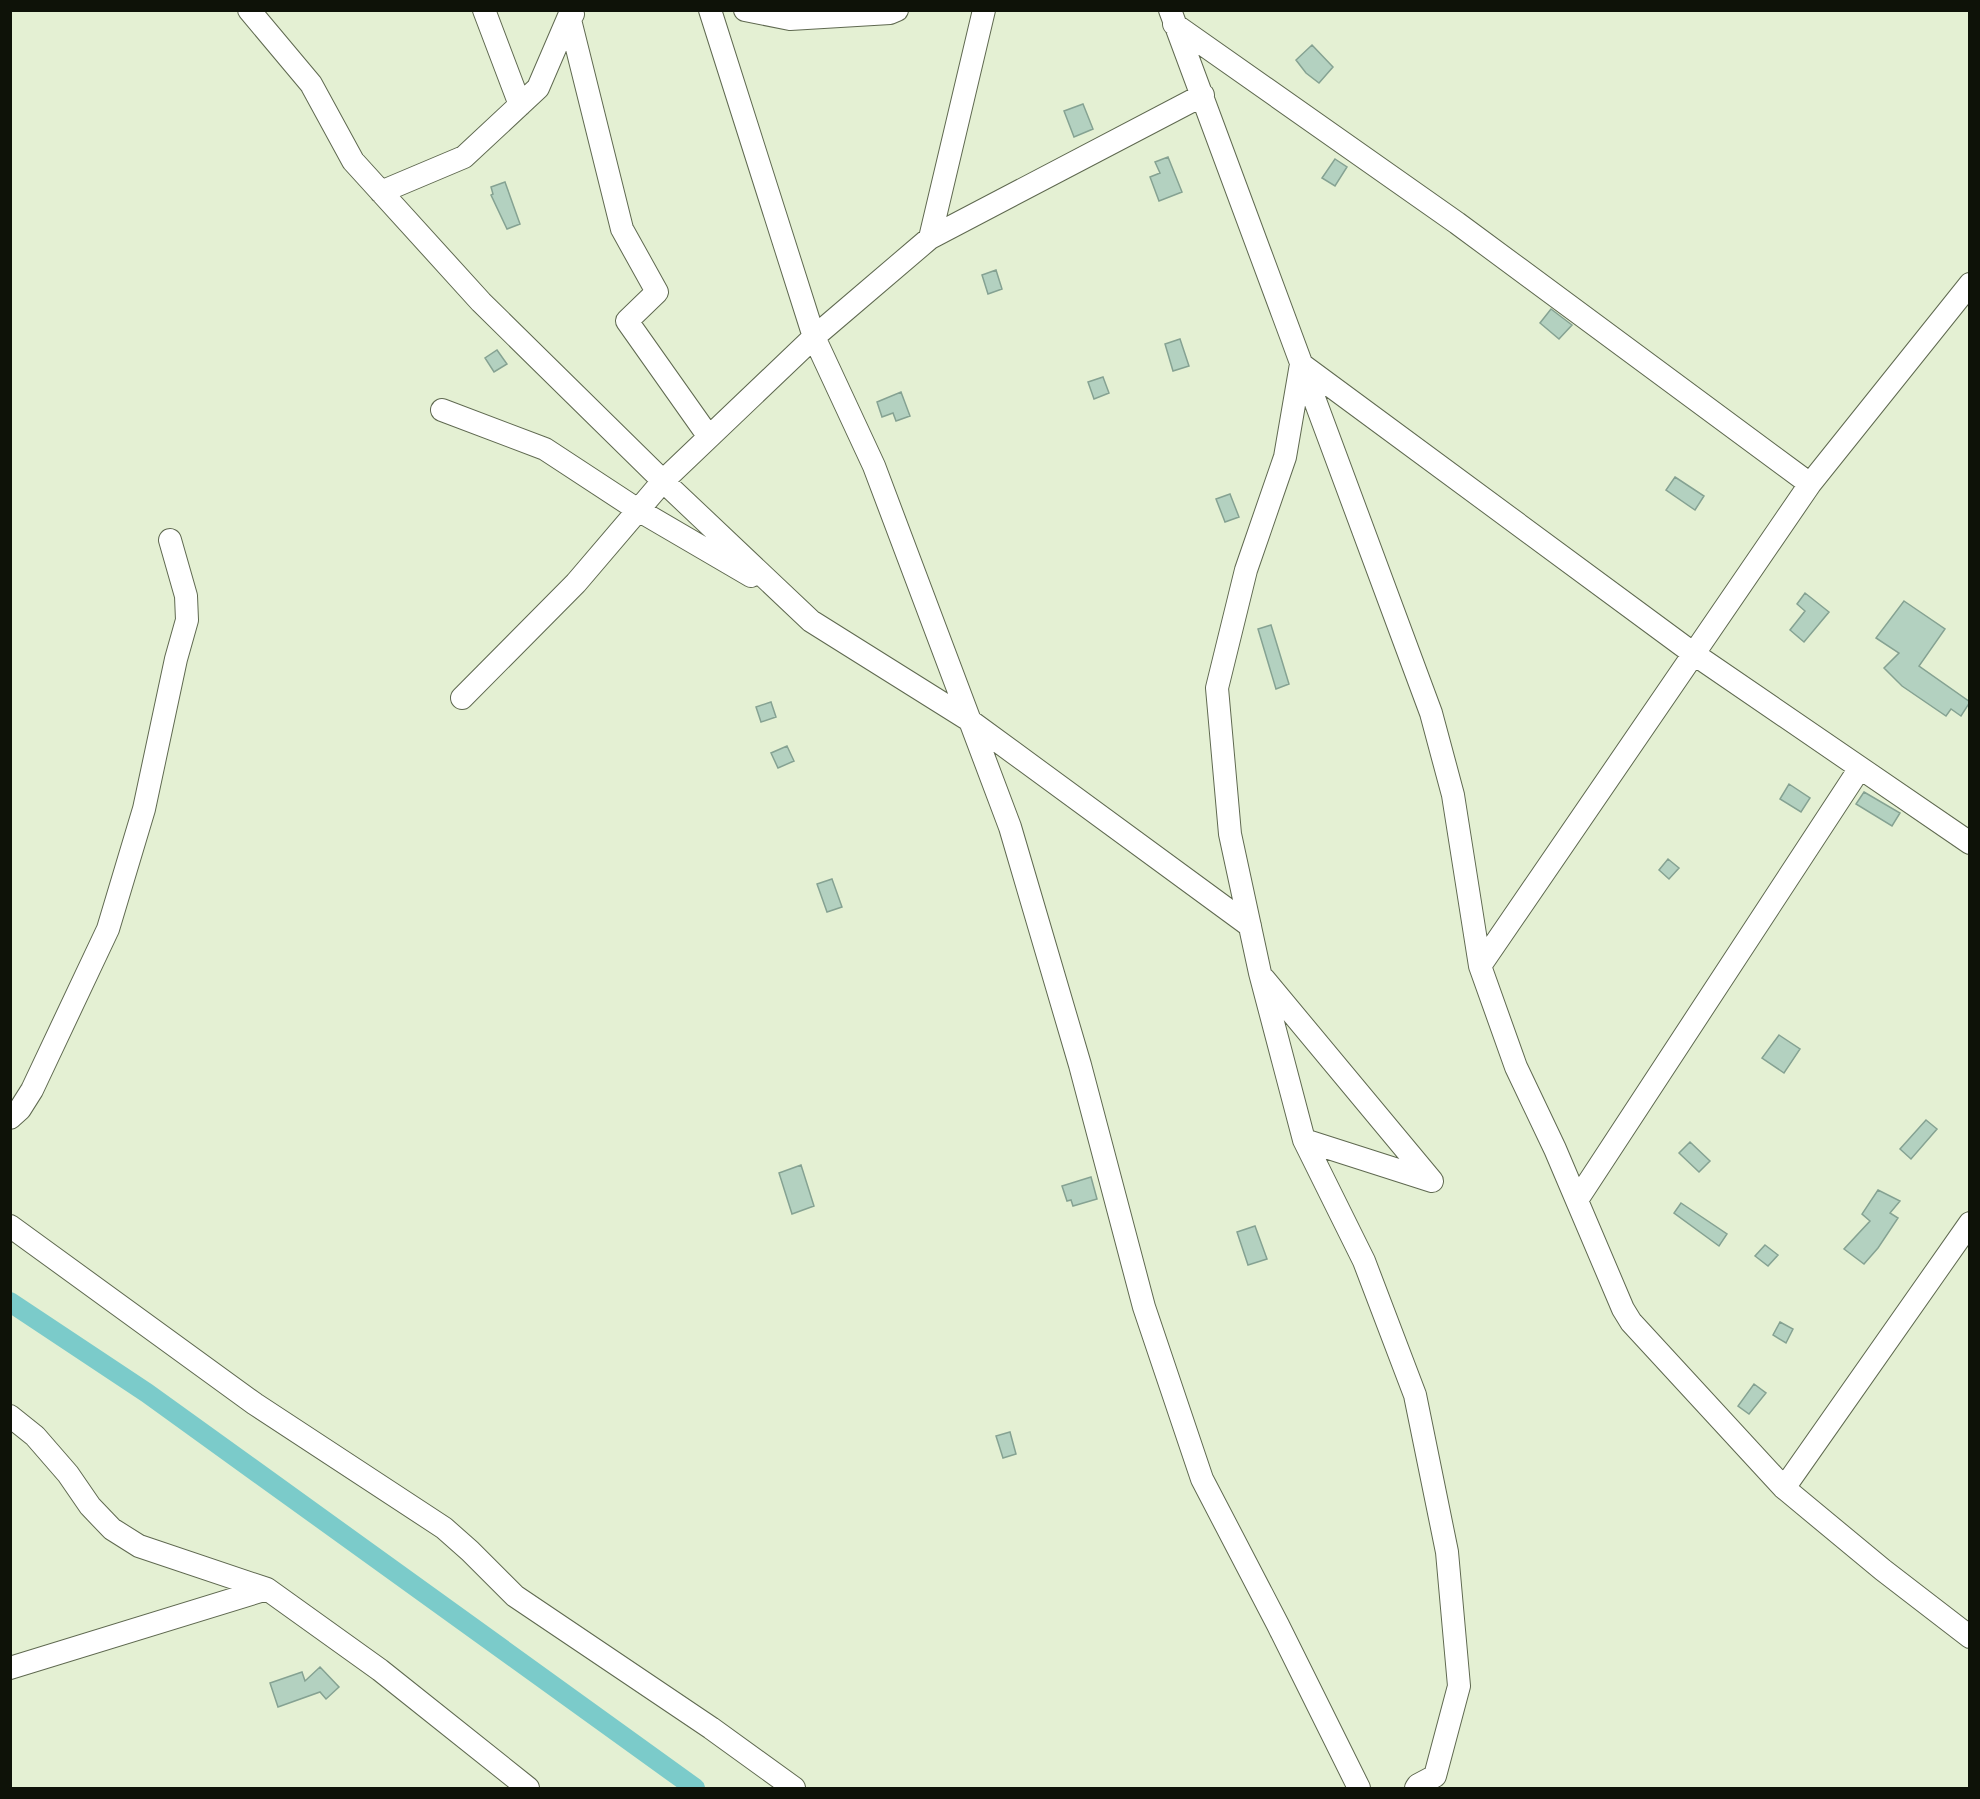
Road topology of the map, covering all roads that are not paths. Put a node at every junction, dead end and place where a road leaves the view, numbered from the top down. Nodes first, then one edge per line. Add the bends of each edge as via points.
1 (249, 10) edge
2 (484, 10) edge
3 (710, 10) edge
4 (745, 10) edge
5 (897, 10) edge
6 (984, 10) edge
7 (575, 13) edge
8 (1172, 17) edge
9 (1203, 95) junction
10 (520, 105) junction
11 (381, 192) junction
12 (930, 238) junction
13 (1970, 284) edge
14 (814, 337) junction
15 (1301, 363) junction
16 (442, 410) dead end
17 (709, 436) junction
18 (663, 481) junction
19 (1810, 484) junction
20 (638, 510) junction
21 (170, 540) dead end
22 (785, 596) junction
23 (1694, 654) junction
24 (462, 698) dead end
25 (969, 720) junction
26 (1860, 768) junction
27 (1970, 843) edge
28 (1250, 926) junction
29 (1480, 966) junction
30 (1260, 973) junction
31 (10, 1118) edge
32 (1304, 1140) junction
33 (1577, 1200) junction
34 (1970, 1223) edge
35 (10, 1226) edge
36 (10, 1416) edge
37 (1784, 1488) junction
38 (267, 1589) junction
39 (1970, 1637) edge
40 (10, 1668) edge
41 (528, 1788) edge
42 (794, 1788) edge
43 (1359, 1788) edge
44 (1416, 1788) edge

1 - 11 street via 310,84 353,161
2 - 10 street
3 - 14 street
4 - 5 street via 790,19
6 - 12 street
7 - 10 street via 538,88
7 - 17 street via 622,229 657,292 627,321
8 - 9 street
8 - 19 street
9 - 12 street
9 - 15 street
10 - 11 street via 464,157
11 - 18 street via 481,302
12 - 14 street
13 - 19 street
14 - 17 street
14 - 25 street via 874,466
15 - 23 street
15 - 28 street via 1285,457 1246,570 1216,688 1230,834
15 - 29 street via 1431,713 1453,795
16 - 20 street via 545,449
17 - 18 street
18 - 20 street
18 - 22 street
19 - 23 street
20 - 22 street
20 - 24 street via 576,583
21 - 31 street via 186,596 187,620 144,809 108,929 32,1090
22 - 25 street via 811,621
23 - 26 street
23 - 29 street
25 - 28 street
25 - 43 street via 1010,828 1080,1065 1144,1307 1202,1479
26 - 27 street
26 - 33 street
28 - 30 street
29 - 33 street via 1515,1067
30 - 32 street
30 - 32 street via 1432,1181
32 - 44 street via 1364,1261 1415,1395 1447,1552 1459,1686 1435,1776
33 - 37 street via 1631,1322
34 - 37 street
35 - 42 street via 255,1404 444,1528 515,1596
36 - 38 street via 35,1436 112,1529 139,1546
37 - 39 street
38 - 40 street
38 - 41 street via 381,1670

